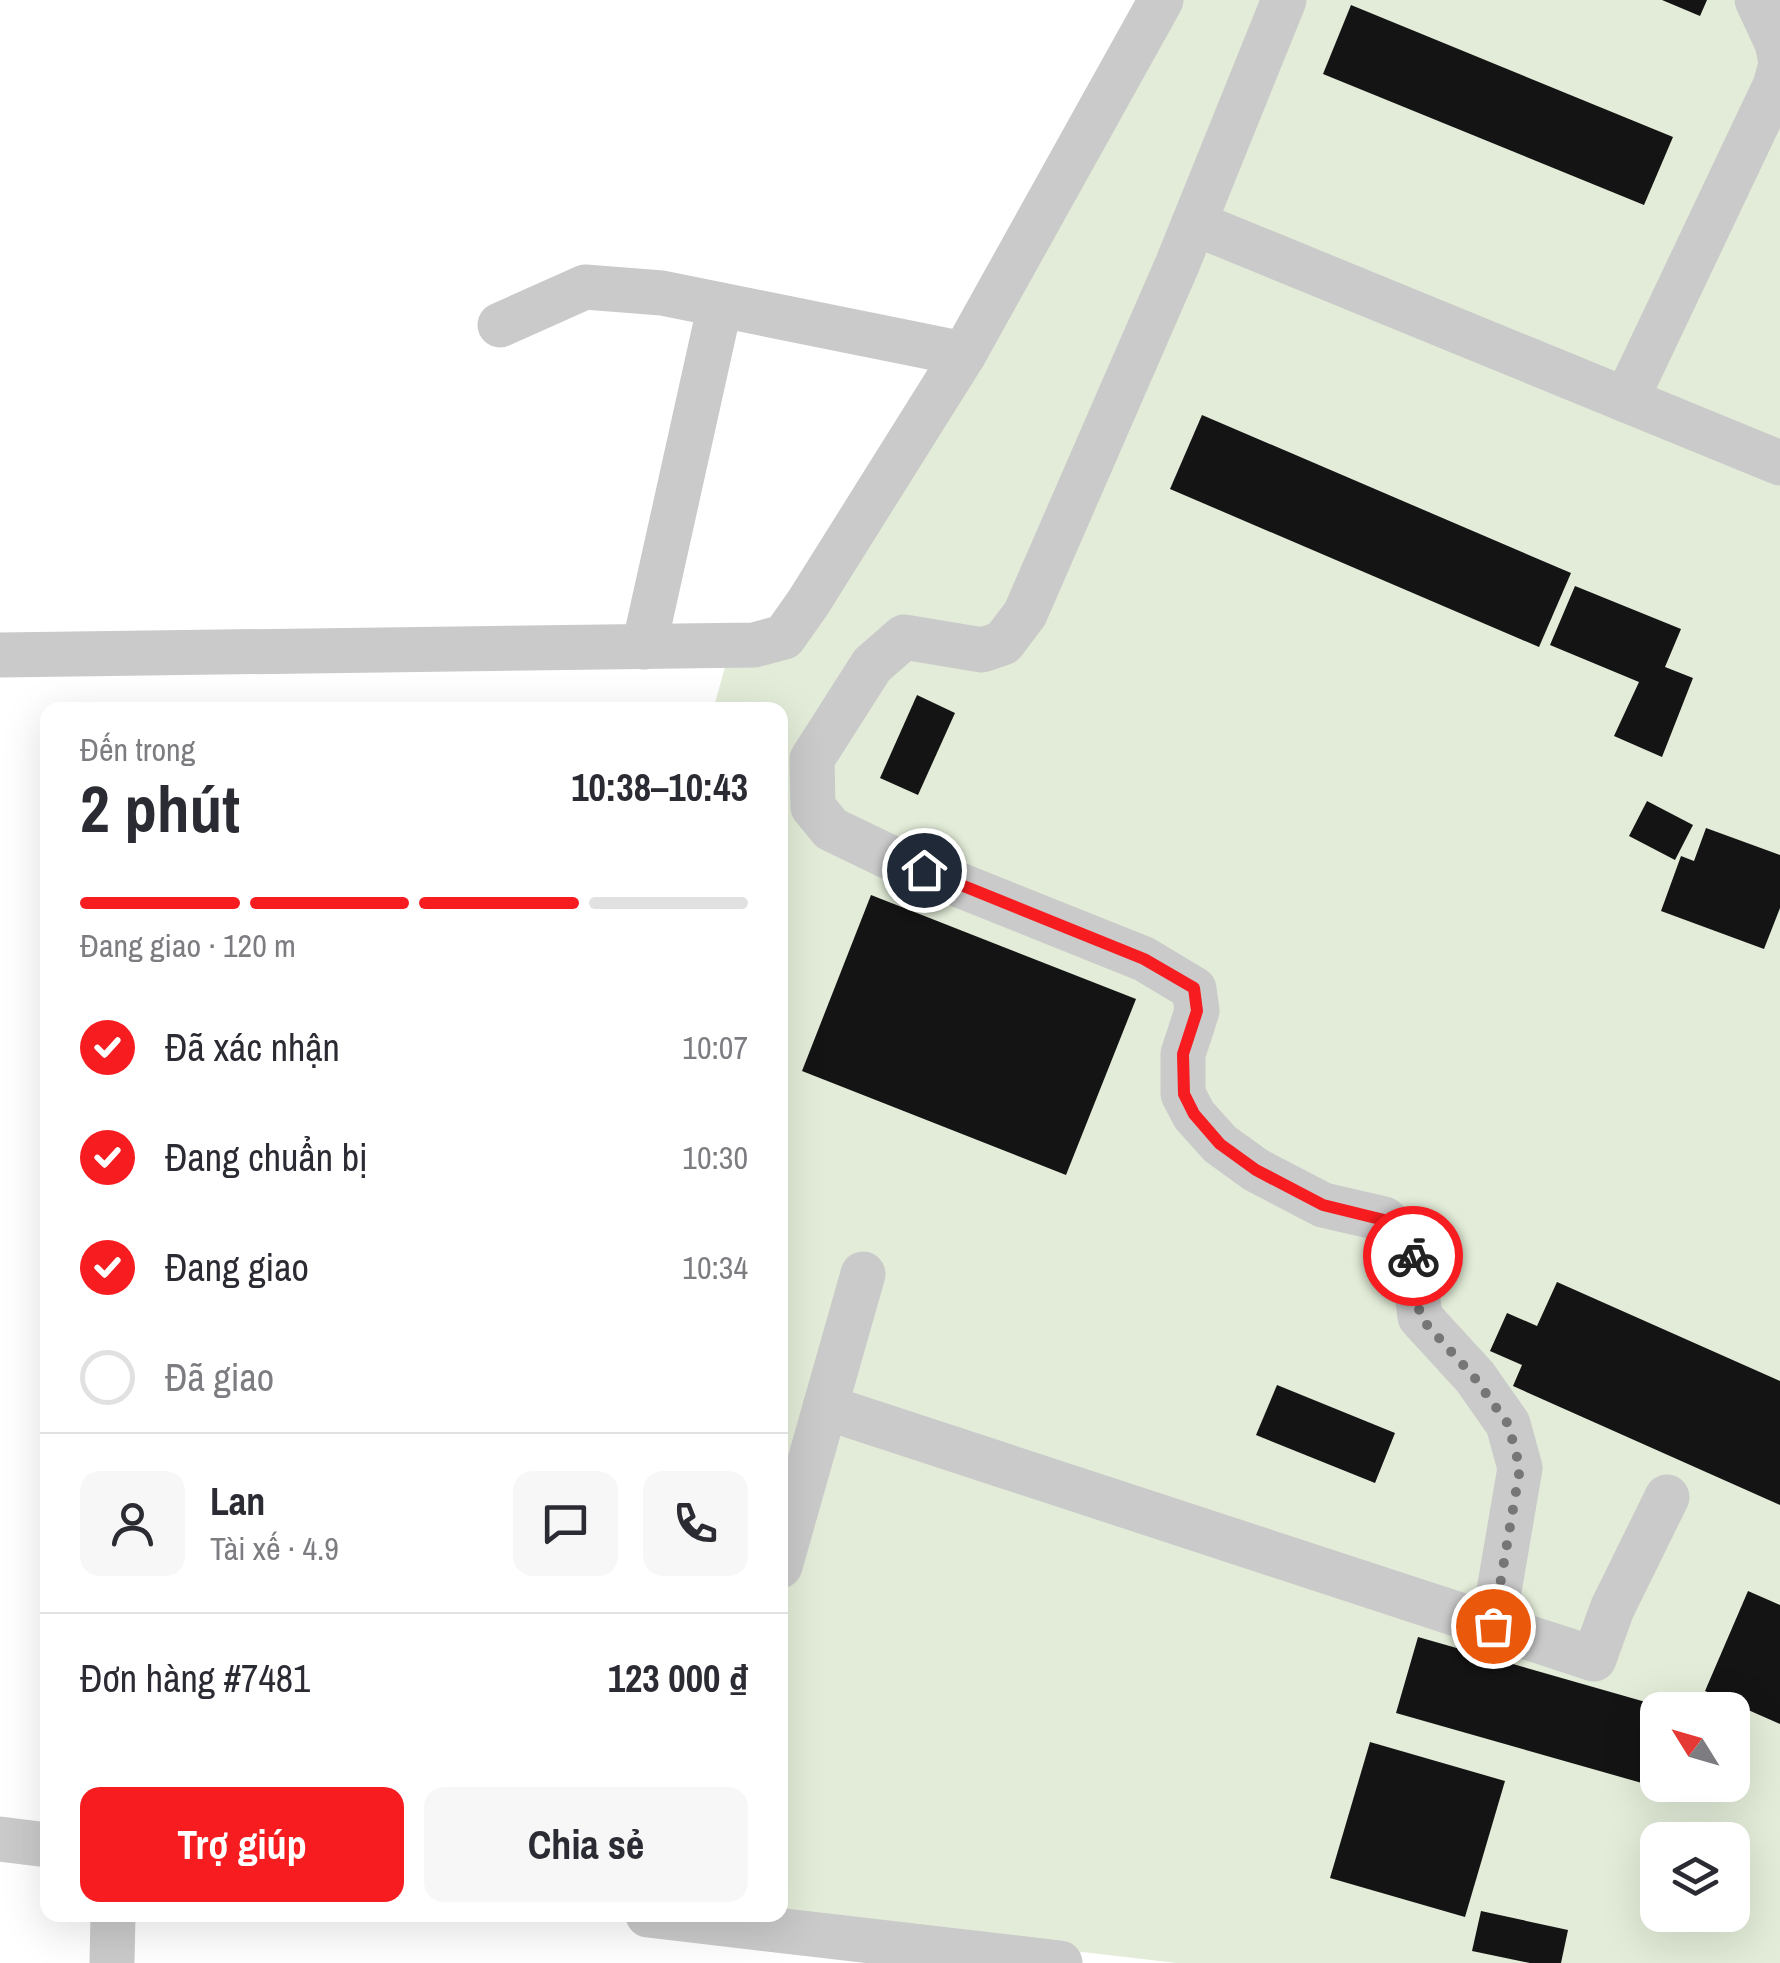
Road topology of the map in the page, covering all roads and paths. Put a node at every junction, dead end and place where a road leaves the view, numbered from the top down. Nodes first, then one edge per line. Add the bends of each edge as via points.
1 (1162, 0) edge
2 (1284, 0) edge
3 (1757, 0) edge
4 (1780, 56) edge
5 (1780, 68) edge
6 (1194, 223) junction
7 (720, 305) junction
8 (500, 325) dead end
9 (964, 354) junction
10 (1626, 400) junction
11 (1780, 462) edge
12 (644, 647) junction
13 (0, 655) edge
14 (863, 1274) dead end
15 (825, 1407) junction
16 (1667, 1497) dead end
17 (788, 1538) edge
18 (1493, 1626) junction
19 (0, 1840) edge
20 (40, 1844) edge
21 (113, 1922) edge
22 (720, 1922) edge
23 (112, 1963) edge
24 (1060, 1963) edge

1 - 9 street
2 - 6 street
3 - 4 street
5 - 10 street
6 - 10 street
6 - 18 street via 1024,614 1003,643 982,650 904,637 872,665 812,760 813,807 831,829 873,849 1144,959 1194,988 1197,1011 1183,1054 1184,1094 1194,1114 1256,1170 1323,1205 1384,1220 1412,1242 1420,1317 1508,1424 1520,1468
7 - 8 street via 585,287
7 - 9 street
7 - 12 street
9 - 12 street via 784,637 754,645
10 - 11 street
12 - 13 street
14 - 15 street
15 - 17 street
15 - 18 street
16 - 18 street via 1594,1659
19 - 20 street
21 - 23 street
22 - 24 street

